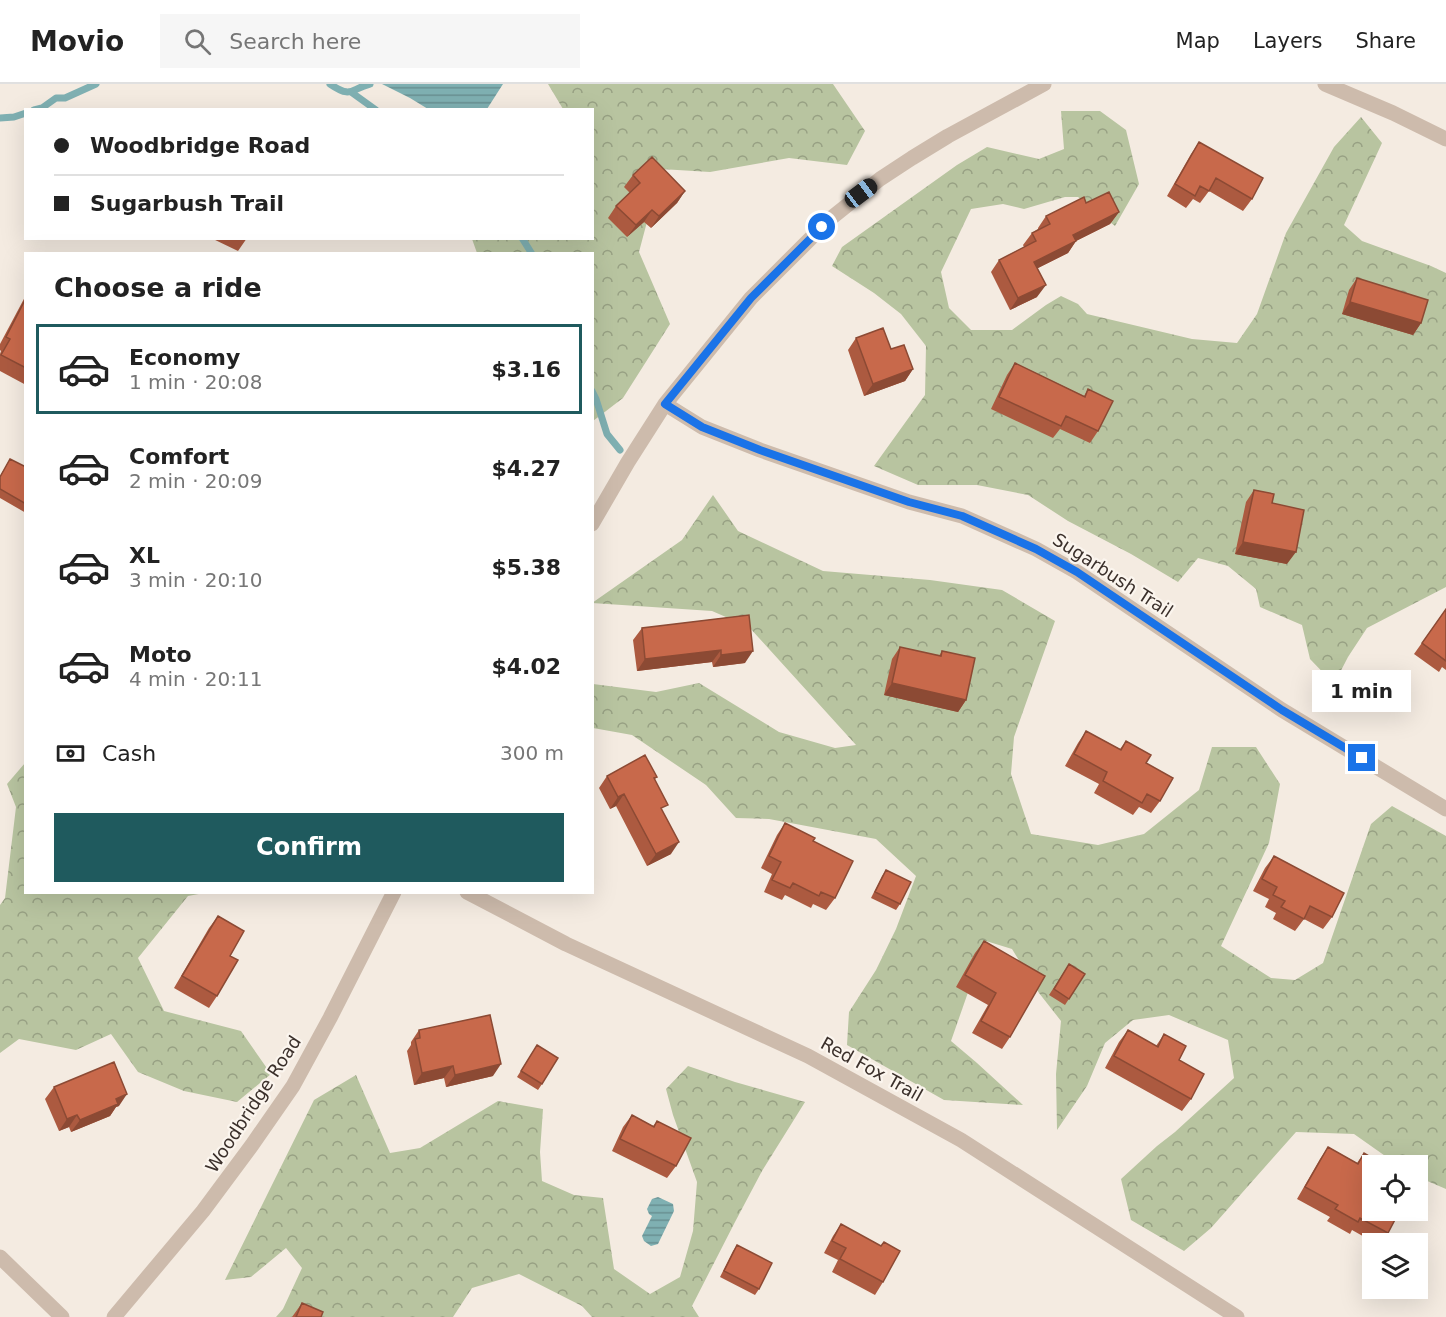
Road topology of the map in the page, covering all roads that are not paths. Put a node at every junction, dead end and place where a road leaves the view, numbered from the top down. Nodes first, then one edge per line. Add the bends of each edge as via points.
1 (1044, 84) edge
2 (1325, 84) edge
3 (1446, 139) edge
4 (665, 404) junction
5 (594, 521) edge
6 (1446, 809) edge
7 (393, 894) edge
8 (471, 894) edge
9 (0, 1257) edge
10 (62, 1317) edge
11 (114, 1317) edge
12 (1237, 1317) edge

1 - 4 street via 939,141 853,199 751,298
2 - 3 street
4 - 5 street
4 - 6 street, Sugarbush Trail via 702,427 760,450 909,502 962,516 1036,549 1077,572 1282,710
7 - 11 street, Woodbridge Road via 292,1086 203,1211
8 - 12 street, Red Fox Trail via 566,944 818,1061 961,1140
9 - 10 street

